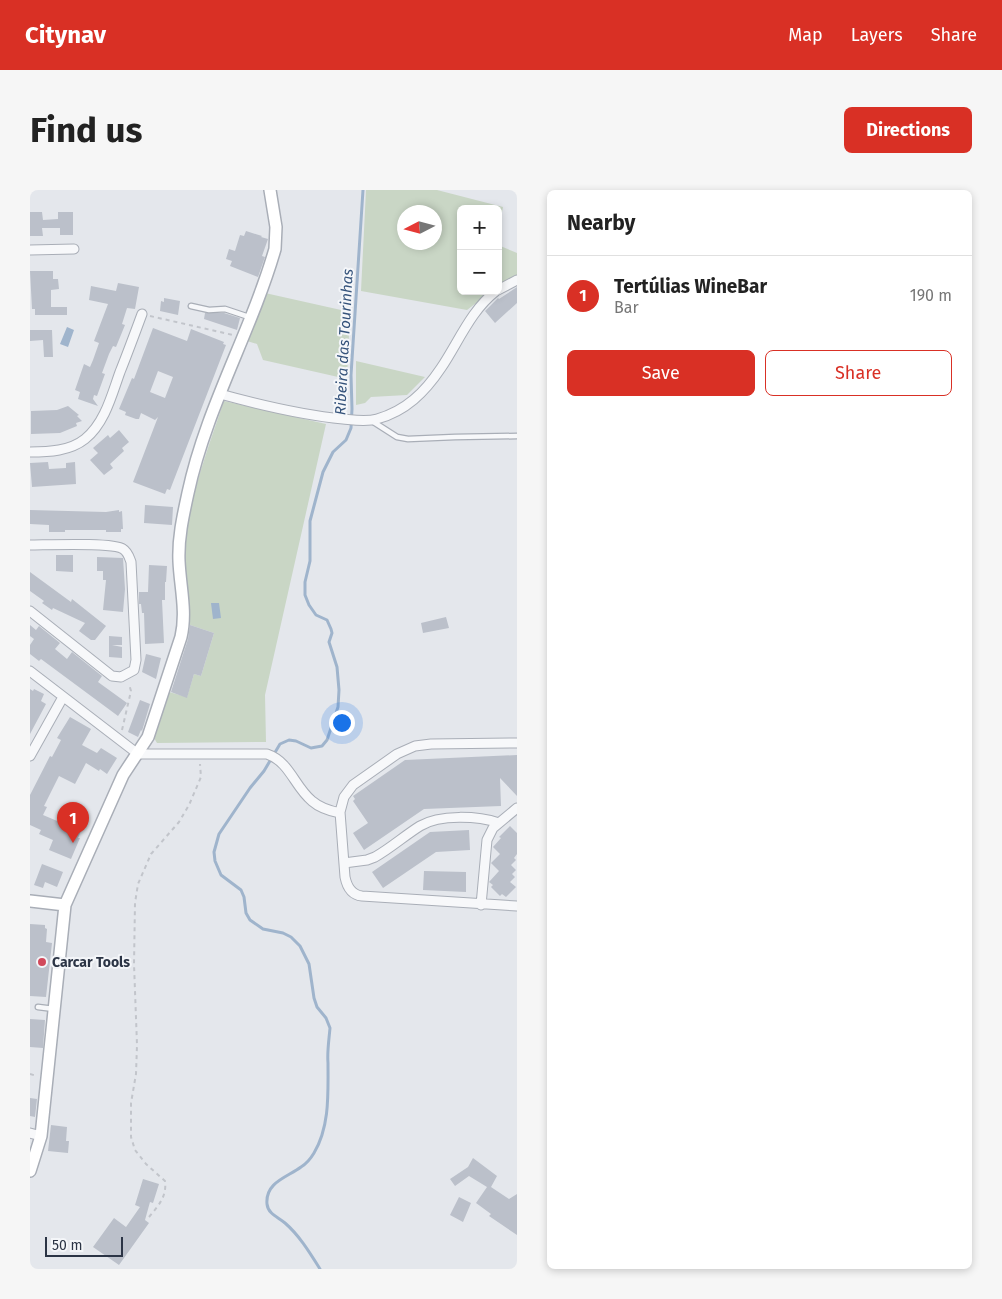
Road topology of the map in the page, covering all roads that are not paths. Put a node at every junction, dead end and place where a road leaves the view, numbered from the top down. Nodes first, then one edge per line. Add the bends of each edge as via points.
1 (270, 190) edge
2 (74, 249) dead end
3 (30, 250) edge
4 (517, 280) edge
5 (502, 288) edge
6 (493, 295) edge
7 (191, 306) dead end
8 (146, 315) road end
9 (251, 317) junction
10 (220, 394) junction
11 (371, 420) junction
12 (517, 436) edge
13 (30, 452) edge
14 (30, 545) edge
15 (30, 611) edge
16 (30, 670) edge
17 (63, 697) junction
18 (517, 743) edge
19 (138, 754) junction
20 (30, 756) edge
21 (517, 809) edge
22 (340, 814) junction
23 (499, 822) junction
24 (344, 863) junction
25 (30, 901) edge
26 (65, 905) junction
27 (482, 905) junction
28 (517, 906) edge
29 (38, 1007) dead end
30 (54, 1009) junction
31 (35, 1135) edge
32 (30, 1171) edge

1 - 9 street via 276,241
2 - 3 street
4 - 5 street
6 - 11 street via 479,308 418,398 391,414
7 - 9 lane via 226,309
8 - 13 street via 95,429 68,448
9 - 10 street
10 - 11 street via 340,419
10 - 19 street via 194,467 181,525 178,560 184,620 181,637 152,727
11 - 12 lane via 398,437 408,439
14 - 15 street via 108,545 126,550 130,562 134,670 126,676 117,677 106,672
16 - 17 street
17 - 19 street
17 - 20 street
18 - 22 street via 431,744 408,749 353,785 344,797
19 - 22 street via 258,752 274,757 285,766 312,801
19 - 26 street via 123,775
21 - 23 street
22 - 24 street
23 - 24 street via 473,818 434,821 420,826 375,857
23 - 27 street via 490,832 486,844
24 - 27 street via 346,882 358,896
25 - 26 street
26 - 30 street
27 - 28 street
29 - 30 lane
30 - 31 street
31 - 32 street

